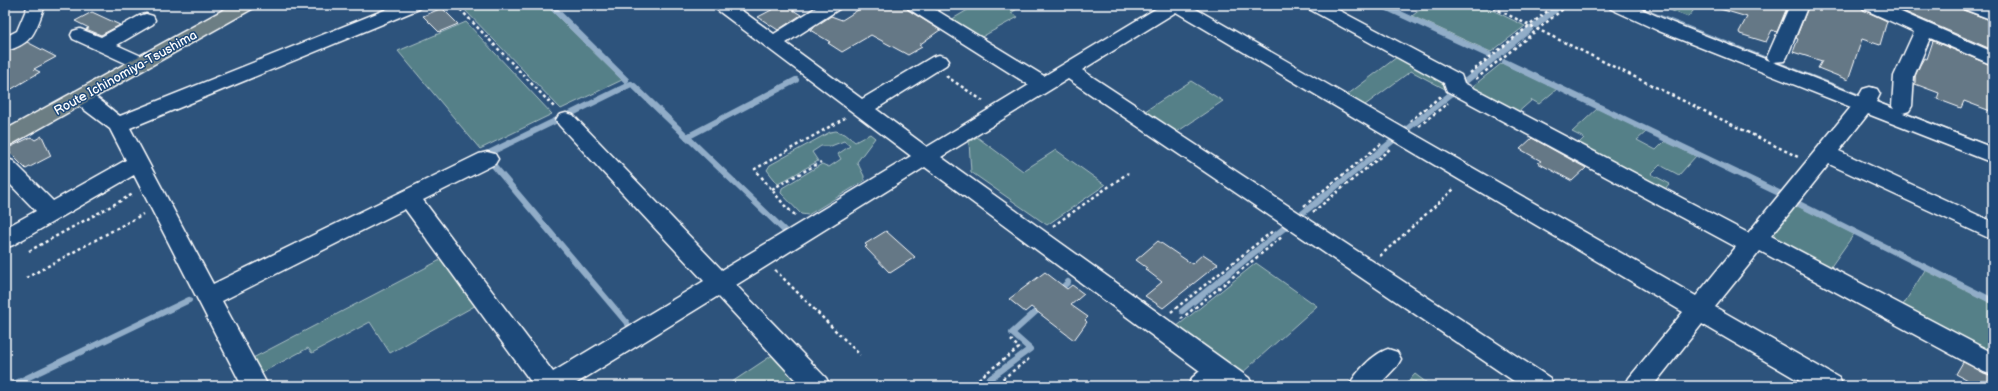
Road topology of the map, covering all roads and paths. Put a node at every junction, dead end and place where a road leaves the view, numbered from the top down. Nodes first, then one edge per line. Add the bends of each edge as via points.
1 (246, 5) edge
2 (413, 5) edge
3 (456, 5) edge
4 (722, 5) edge
5 (833, 5) edge
6 (915, 5) edge
7 (1176, 5) edge
8 (1315, 5) edge
9 (1488, 5) edge
10 (1555, 5) edge
11 (1568, 5) edge
12 (1617, 5) edge
13 (1646, 5) edge
14 (1870, 5) edge
15 (1970, 5) edge
16 (1794, 7) edge
17 (35, 8) dead end
18 (1993, 14) edge
19 (146, 20) dead end
20 (1530, 25) junction
21 (1538, 29) junction
22 (1925, 29) junction
23 (80, 35) dead end
24 (773, 43) junction
25 (5, 45) edge
26 (102, 45) junction
27 (1777, 57) junction
28 (1993, 58) edge
29 (141, 63) junction
30 (935, 63) joint
31 (1068, 70) junction
32 (1044, 85) junction
33 (1459, 88) junction
34 (81, 97) junction
35 (1867, 100) junction
36 (1902, 106) junction
37 (861, 109) junction
38 (1000, 112) junction
39 (566, 120) joint
40 (118, 125) junction
41 (1400, 135) junction
42 (5, 139) edge
43 (1993, 142) edge
44 (1993, 156) edge
45 (926, 157) junction
46 (487, 159) dead end
47 (1820, 159) junction
48 (821, 162) dead end
49 (138, 163) junction
50 (5, 166) edge
51 (1128, 173) dead end
52 (1469, 176) junction
53 (772, 189) junction
54 (154, 195) junction
55 (409, 198) junction
56 (50, 212) junction
57 (1294, 221) junction
58 (810, 228) junction
59 (1993, 232) edge
60 (1037, 238) junction
61 (5, 239) edge
62 (1754, 242) junction
63 (29, 251) dead end
64 (762, 257) junction
65 (1355, 262) junction
66 (26, 278) dead end
67 (720, 283) junction
68 (208, 297) junction
69 (1700, 311) junction
70 (1160, 328) junction
71 (1011, 340) dead end
72 (860, 355) dead end
73 (1030, 358) dead end
74 (1388, 359) dead end
75 (1993, 365) edge
76 (1209, 378) edge
77 (255, 386) edge
78 (550, 386) edge
79 (817, 386) edge
80 (969, 386) edge
81 (994, 386) edge
82 (1240, 386) edge
83 (1362, 386) edge
84 (1541, 386) edge
85 (1638, 386) edge
86 (1830, 386) edge

1 - 29 main road, Route Ichinomiya-Tsushima
2 - 40 street
3 - 39 path
4 - 24 street
5 - 24 street
6 - 32 street
7 - 31 street
7 - 41 street
8 - 33 street via 1454,80
9 - 20 path
10 - 20 path
11 - 21 path
12 - 35 street via 1666,27
13 - 27 street
14 - 22 street
15 - 18 street
16 - 27 street
17 - 25 street via 25,34
19 - 26 street
20 - 21 path
20 - 33 path
21 - 33 path
21 - 47 path
22 - 28 street
22 - 36 street via 1904,76
23 - 26 street
24 - 37 street
26 - 29 street
27 - 35 street
29 - 34 main road, Route Ichinomiya-Tsushima
30 - 37 street
30 - 38 path
31 - 32 street
31 - 57 street
32 - 38 street
33 - 41 path
33 - 41 path
33 - 62 street
34 - 40 street
34 - 42 main road, Route Ichinomiya-Tsushima
35 - 36 street
35 - 44 street
35 - 47 street
36 - 43 street
37 - 45 street
37 - 53 path via 755,169
38 - 45 street
39 - 67 street
40 - 49 street
41 - 52 street
41 - 57 path
41 - 57 path
45 - 58 street
45 - 60 street
46 - 55 street
47 - 59 street
47 - 62 street
48 - 53 path
49 - 54 street
49 - 56 street
50 - 56 street
51 - 60 path
52 - 65 path via 1377,259
52 - 69 street
53 - 58 path via 785,206
54 - 63 path
54 - 66 path
54 - 68 street
55 - 68 street
55 - 78 street
56 - 61 street
57 - 65 street
57 - 70 path
57 - 70 path
58 - 64 street
60 - 70 street
62 - 69 street
62 - 75 street
64 - 67 street
64 - 72 path
65 - 84 street
67 - 78 street
67 - 79 street
68 - 77 street
69 - 85 street
69 - 86 street
70 - 76 street
71 - 80 path via 1019,348
73 - 81 path
74 - 83 street
76 - 82 street

